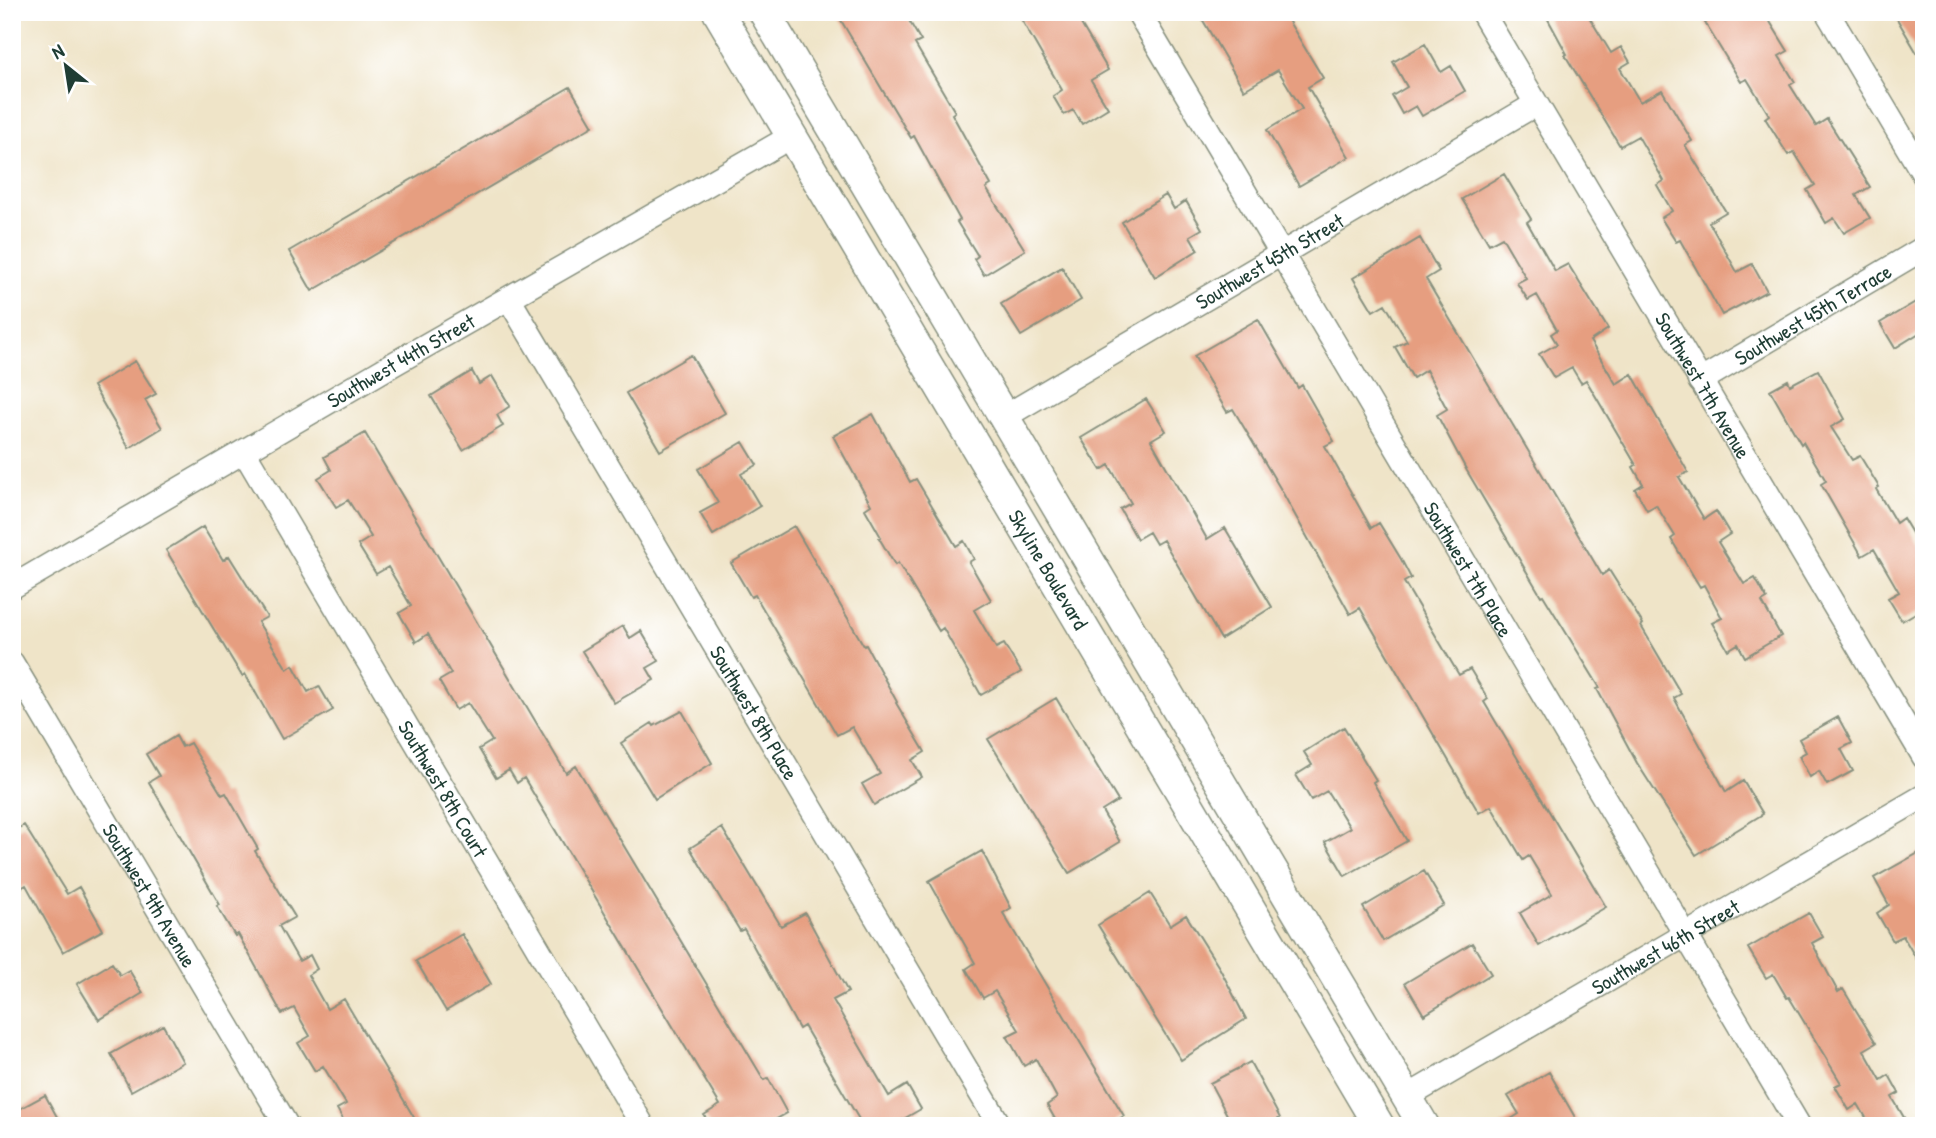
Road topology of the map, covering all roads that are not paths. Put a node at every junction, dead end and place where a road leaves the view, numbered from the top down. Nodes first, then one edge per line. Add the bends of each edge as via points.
1 (718, 12) edge
2 (764, 12) edge
3 (1138, 12) edge
4 (1482, 12) edge
5 (1827, 12) edge
6 (1536, 104) junction
7 (826, 117) junction
8 (792, 136) junction
9 (1924, 175) edge
10 (1924, 248) edge
11 (1281, 254) junction
12 (509, 299) junction
13 (1700, 381) junction
14 (1004, 417) junction
15 (970, 436) junction
16 (245, 453) junction
17 (12, 587) edge
18 (12, 663) edge
19 (1924, 757) edge
20 (1924, 796) edge
21 (1685, 933) junction
22 (1407, 1097) junction
23 (1370, 1123) edge
24 (287, 1126) edge
25 (643, 1126) edge
26 (1000, 1126) edge
27 (1424, 1126) edge
28 (1799, 1126) edge

1 - 8 street, Skyline Boulevard
2 - 7 street, Skyline Boulevard
3 - 11 street, Southwest 7th Place
4 - 6 street, Southwest 7th Avenue
5 - 9 street
6 - 11 street, Southwest 45th Street
6 - 13 street, Southwest 7th Avenue
7 - 8 street
7 - 14 street, Skyline Boulevard
8 - 12 street, Southwest 44th Street
8 - 15 street, Skyline Boulevard
10 - 13 street, Southwest 45th Terrace
11 - 14 street, Southwest 45th Street
11 - 21 street, Southwest 7th Place
12 - 16 street, Southwest 44th Street
12 - 26 street, Southwest 8th Place
13 - 19 street, Southwest 7th Avenue
14 - 15 street
14 - 22 street, Skyline Boulevard
15 - 23 street, Skyline Boulevard
16 - 17 street, Southwest 44th Street
16 - 25 street, Southwest 8th Court
18 - 24 street, Southwest 9th Avenue
20 - 21 street, Southwest 46th Street
21 - 22 street, Southwest 46th Street
21 - 28 street, Southwest 7th Place
22 - 23 street
22 - 27 street, Skyline Boulevard

